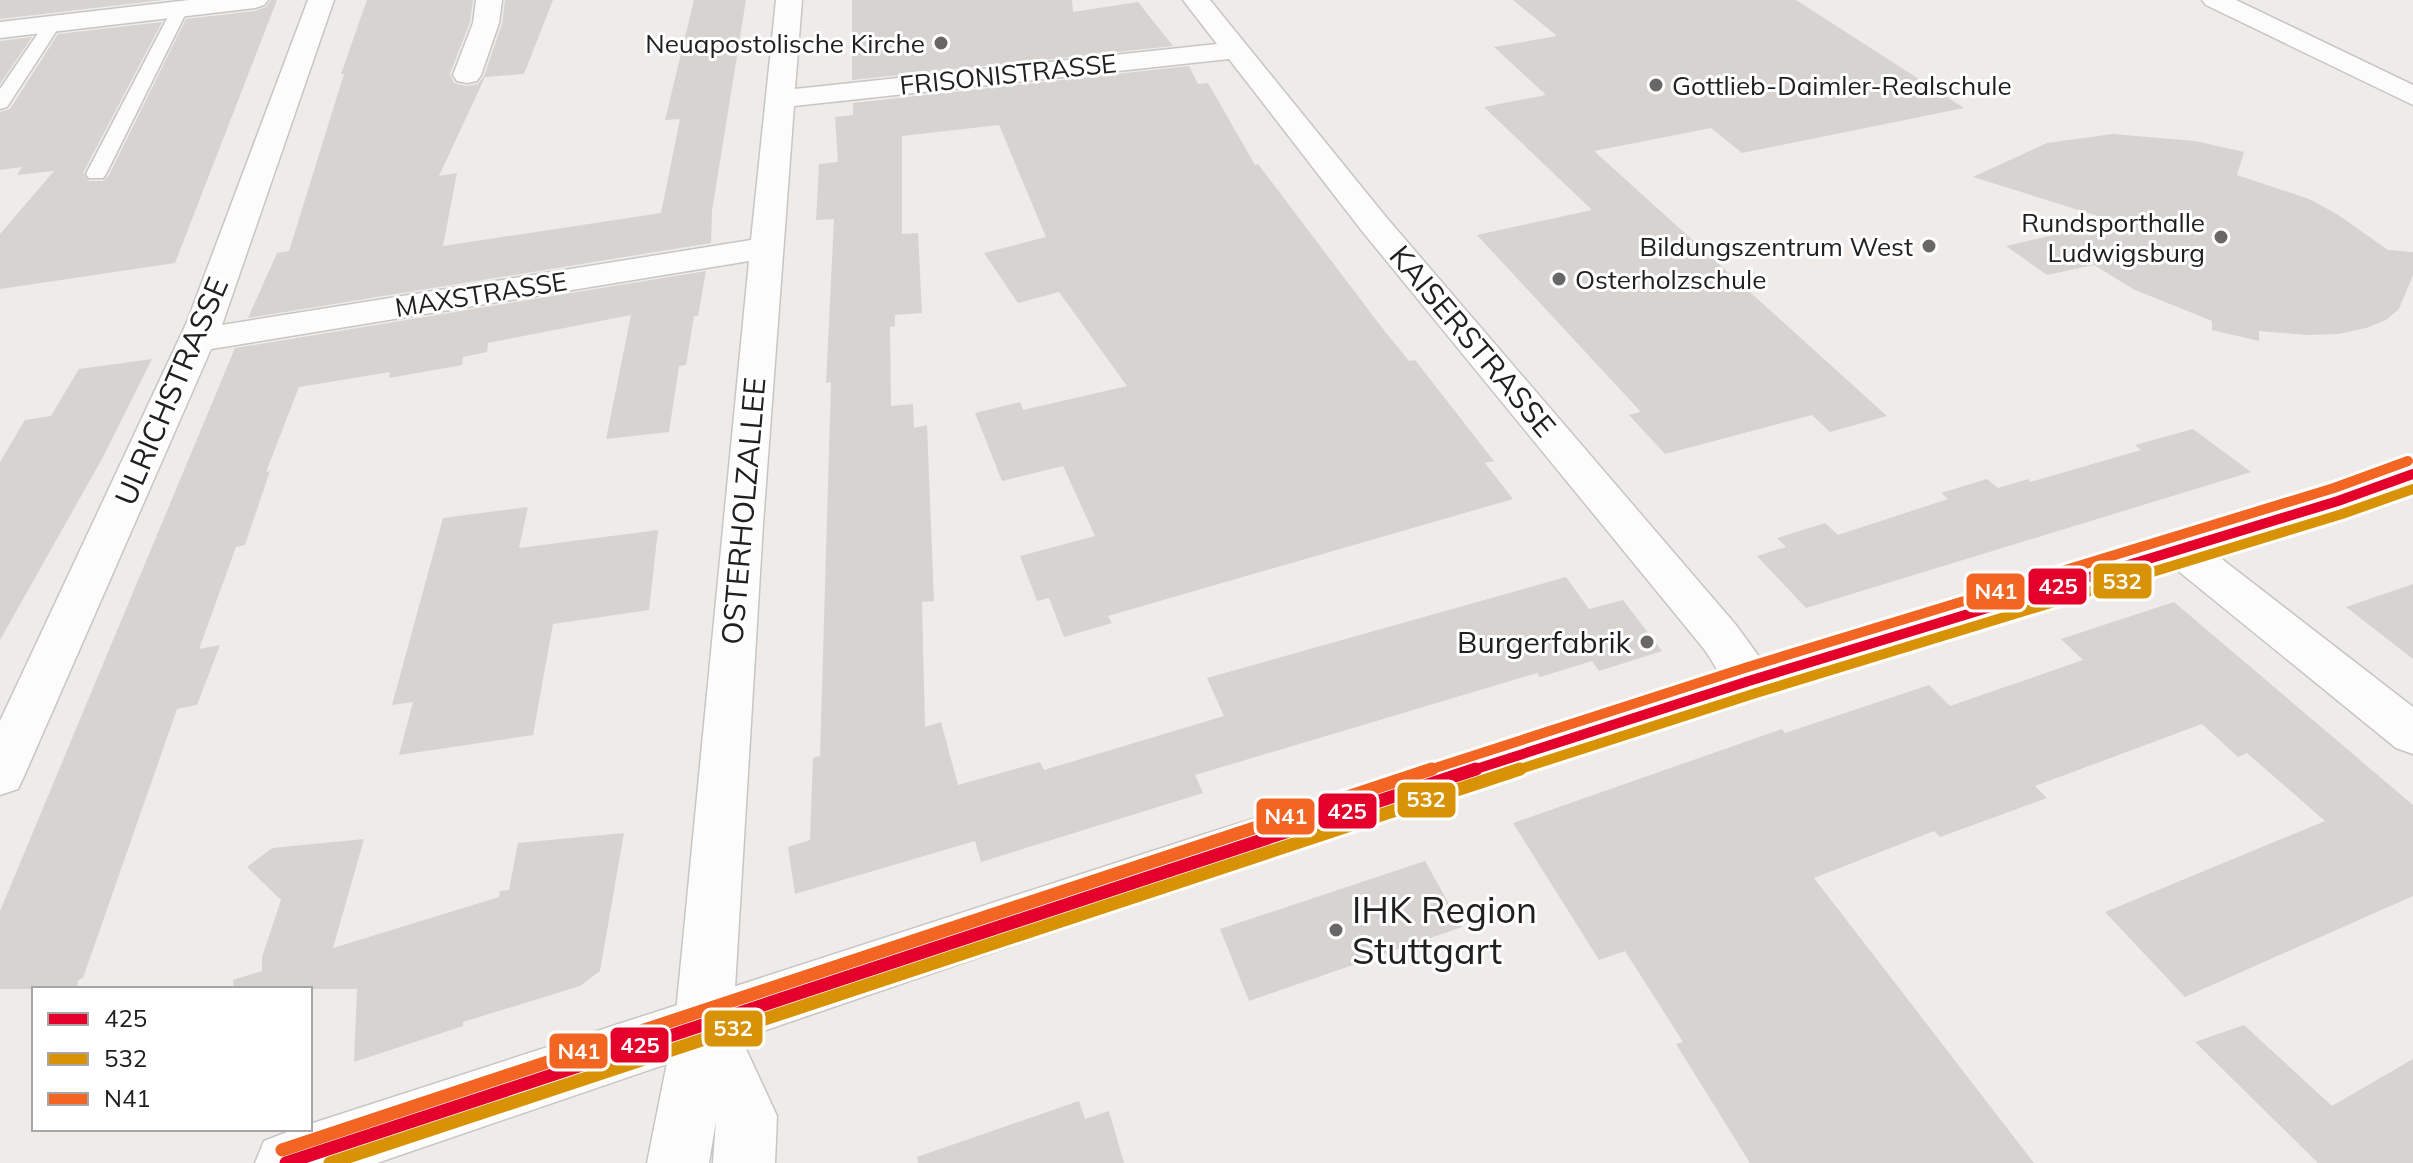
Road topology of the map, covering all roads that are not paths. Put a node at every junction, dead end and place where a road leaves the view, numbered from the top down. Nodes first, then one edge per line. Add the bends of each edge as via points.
1 (255, 0) edge
2 (321, 0) edge
3 (489, 0) edge
4 (789, 0) edge
5 (1196, 0) edge
6 (2215, 0) edge
7 (180, 9) junction
8 (53, 24) junction
9 (0, 30) edge
10 (1237, 50) junction
11 (467, 75) dead end
12 (2413, 96) edge
13 (779, 99) junction
14 (0, 103) edge
15 (96, 174) dead end
16 (765, 248) junction
17 (197, 340) junction
18 (2413, 474) edge
19 (2181, 550) junction
20 (1752, 680) junction
21 (2413, 734) edge
22 (0, 774) edge
23 (704, 1023) junction
24 (286, 1163) edge
25 (678, 1163) edge
26 (744, 1163) edge

1 - 7 street
2 - 17 street, ULRICHSTRASSE
3 - 11 street
4 - 13 street, OSTERHOLZALLEE
5 - 10 street, KAISERSTRASSE
6 - 12 street
7 - 8 street
7 - 15 lane
8 - 9 street
8 - 14 lane
10 - 13 street, FRISONISTRASSE
10 - 20 street, KAISERSTRASSE via 1374,224
13 - 16 street, OSTERHOLZALLEE
16 - 17 street, MAXSTRASSE
16 - 23 street, OSTERHOLZALLEE
17 - 22 street, ULRICHSTRASSE
18 - 19 street
19 - 20 street
19 - 21 street
20 - 23 street
23 - 24 street
23 - 25 street, OSTERHOLZALLEE
23 - 26 street via 747,1116

